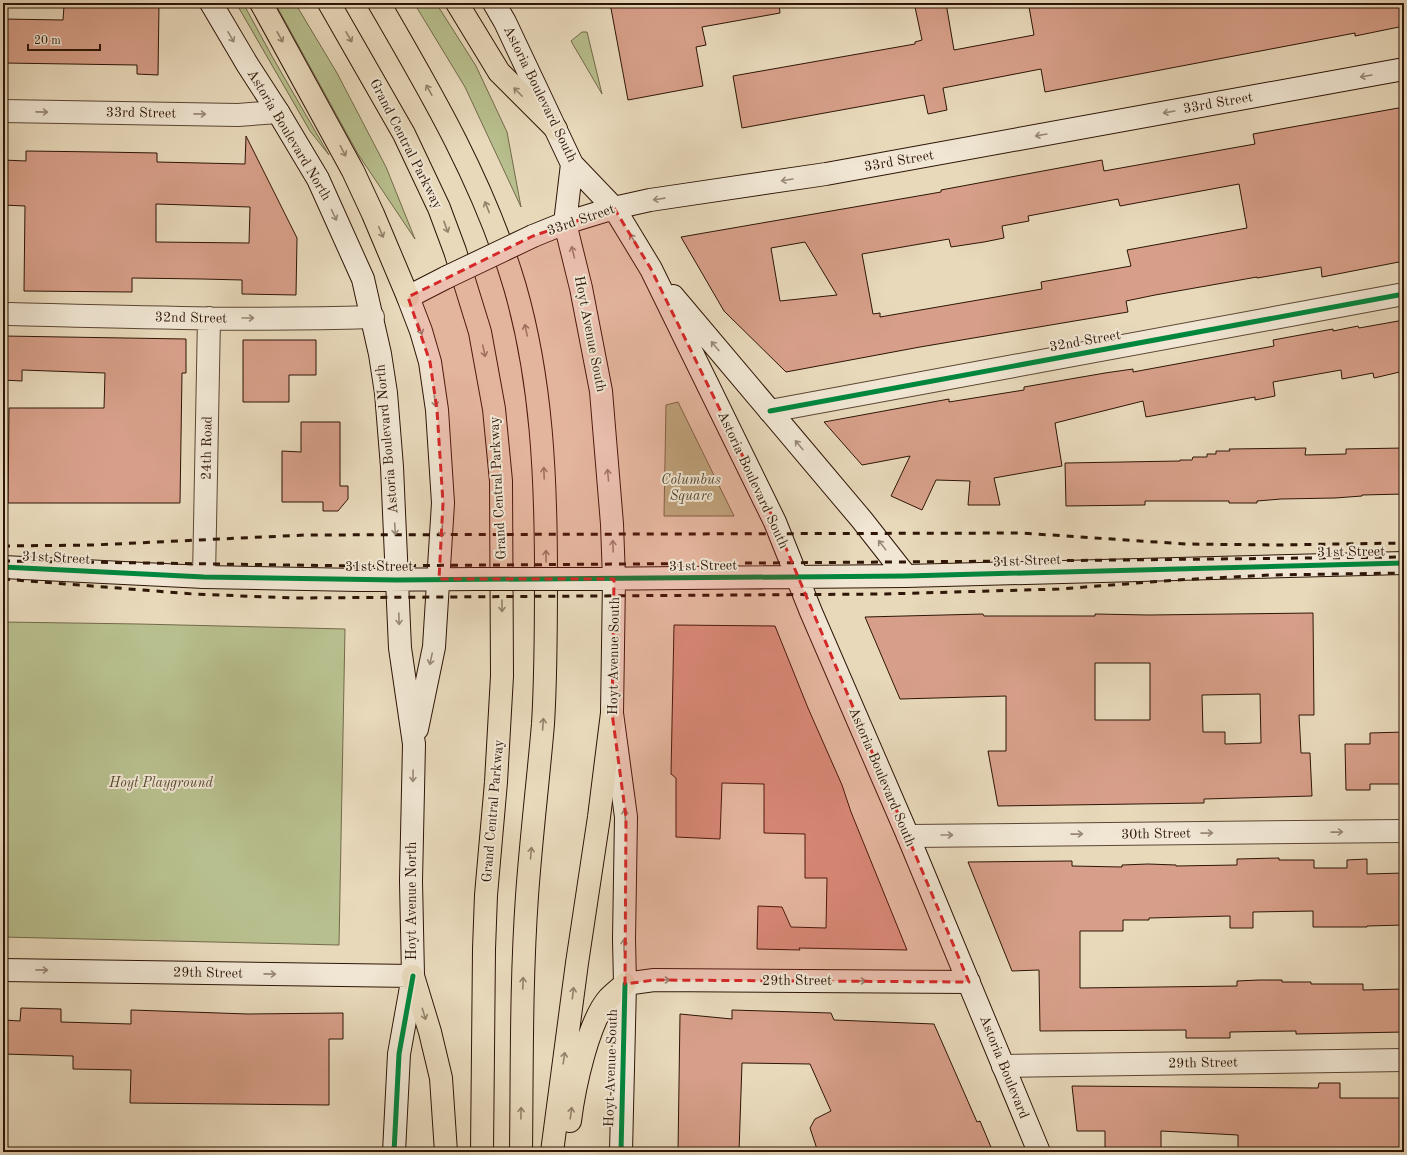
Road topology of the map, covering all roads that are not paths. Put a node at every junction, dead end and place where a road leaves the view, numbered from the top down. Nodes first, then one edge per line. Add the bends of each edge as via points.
1 (211, 3) edge
2 (261, 3) edge
3 (329, 3) edge
4 (379, 3) edge
5 (457, 3) edge
6 (494, 3) edge
7 (1404, 69) edge
8 (3, 111) edge
9 (278, 112) junction
10 (556, 129) junction
11 (572, 164) junction
12 (614, 208) junction
13 (565, 223) junction
14 (651, 270) junction
15 (1404, 294) edge
16 (408, 297) junction
17 (10, 314) dead end
18 (373, 317) junction
19 (209, 318) junction
20 (770, 411) junction
21 (1404, 563) edge
22 (3, 567) edge
23 (906, 576) junction
24 (204, 577) junction
25 (797, 577) junction
26 (439, 579) junction
27 (614, 579) junction
28 (397, 580) junction
29 (612, 713) junction
30 (414, 744) junction
31 (1404, 831) edge
32 (908, 836) junction
33 (3, 970) edge
34 (413, 976) junction
35 (969, 982) junction
36 (625, 984) junction
37 (1404, 1060) edge
38 (1003, 1066) junction
39 (394, 1152) edge
40 (446, 1152) edge
41 (482, 1152) edge
42 (521, 1152) edge
43 (552, 1152) edge
44 (566, 1152) edge
45 (621, 1152) edge
46 (1038, 1152) edge

1 -> 9 main road, Astoria Boulevard North
2 -> 16 highway via 353,171
3 -> 41 highway, Grand Central Parkway via 404,134 440,208 480,332 494,409 501,481 502,676 486,894
42 -> 4 highway via 522,1016 527,897 540,762 546,651 546,512 540,420 526,330 497,233 479,187 457,142
10 -> 5 highway via 499,72
6 - 10 main road, Astoria Boulevard South
7 -> 12 main road, 33rd Street via 826,174 650,200
8 -> 9 main road, 33rd Street via 238,115
9 -> 18 main road, Astoria Boulevard North via 318,179 363,279
10 - 11 main road, Astoria Boulevard South
11 - 12 main road, Astoria Boulevard South
11 - 13 main road, Hoyt Avenue South
12 - 13 main road, 33rd Street
14 -> 12 main road, Astoria Boulevard South
13 - 16 main road, 33rd Street, bridge
27 -> 13 main road, Hoyt Avenue South via 612,514 601,391 580,280
20 -> 14 main road
14 - 25 main road, Astoria Boulevard South via 775,522
15 - 20 main road, 32nd Street
16 -> 26 main road via 430,362 437,410 443,503
17 - 19 main road, 32nd Street
19 -> 18 main road, 32nd Street
18 -> 28 main road, Astoria Boulevard North via 390,430
19 - 24 main road, 24th Road
23 -> 20 main road
21 - 23 main road, 31st Street
22 - 24 main road, 31st Street
23 - 25 main road, 31st Street
24 - 28 main road, 31st Street
25 - 27 main road, 31st Street
25 - 32 main road, Astoria Boulevard South
26 - 27 main road, 31st Street, bridge
26 - 28 main road, 31st Street
26 -> 30 main road, Hoyt Avenue North via 434,647
27 - 29 main road, Hoyt Avenue South
28 -> 30 main road, Hoyt Avenue North via 400,648
36 -> 29 main road, Hoyt Avenue South via 626,817
43 -> 29 highway
30 -> 34 main road, Hoyt Avenue North via 411,882
32 -> 31 main road, 30th Street
32 - 35 main road, Astoria Boulevard South
33 -> 34 main road, 29th Street
34 - 39 main road, Hoyt Avenue North via 399,1054
34 -> 40 highway via 430,1032 440,1078
36 -> 35 main road, 29th Street via 654,980
35 - 38 main road, Astoria Boulevard
44 -> 36 highway via 573,1100 593,1026 609,998
36 - 45 main road, Hoyt Avenue South
37 - 38 main road, 29th Street
38 - 46 main road, Astoria Boulevard

